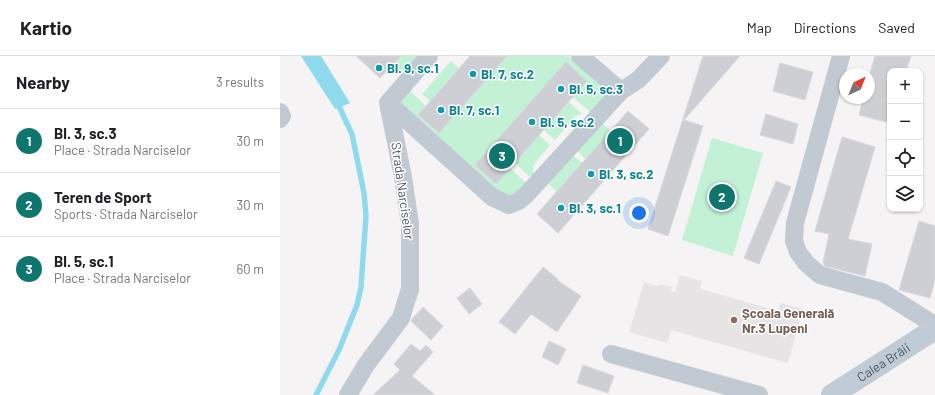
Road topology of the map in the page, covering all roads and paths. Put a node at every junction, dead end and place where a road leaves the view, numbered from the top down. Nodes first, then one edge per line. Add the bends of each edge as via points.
1 (429, 56) edge
2 (580, 56) edge
3 (661, 56) edge
4 (841, 56) edge
5 (621, 91) junction
6 (388, 103) junction
7 (935, 325) edge
8 (935, 329) edge
9 (611, 354) dead end
10 (348, 395) edge
11 (759, 395) edge
12 (832, 395) edge

1 - 6 street
2 - 5 street
3 - 5 street via 638,80
4 - 7 street via 795,224 794,241 806,263 820,275 882,292
5 - 6 street via 526,195 509,205 492,197
6 - 10 street, Strada Narciselor via 410,224 410,289 401,318 366,365
8 - 12 main road, Calea Brăii
9 - 11 street

